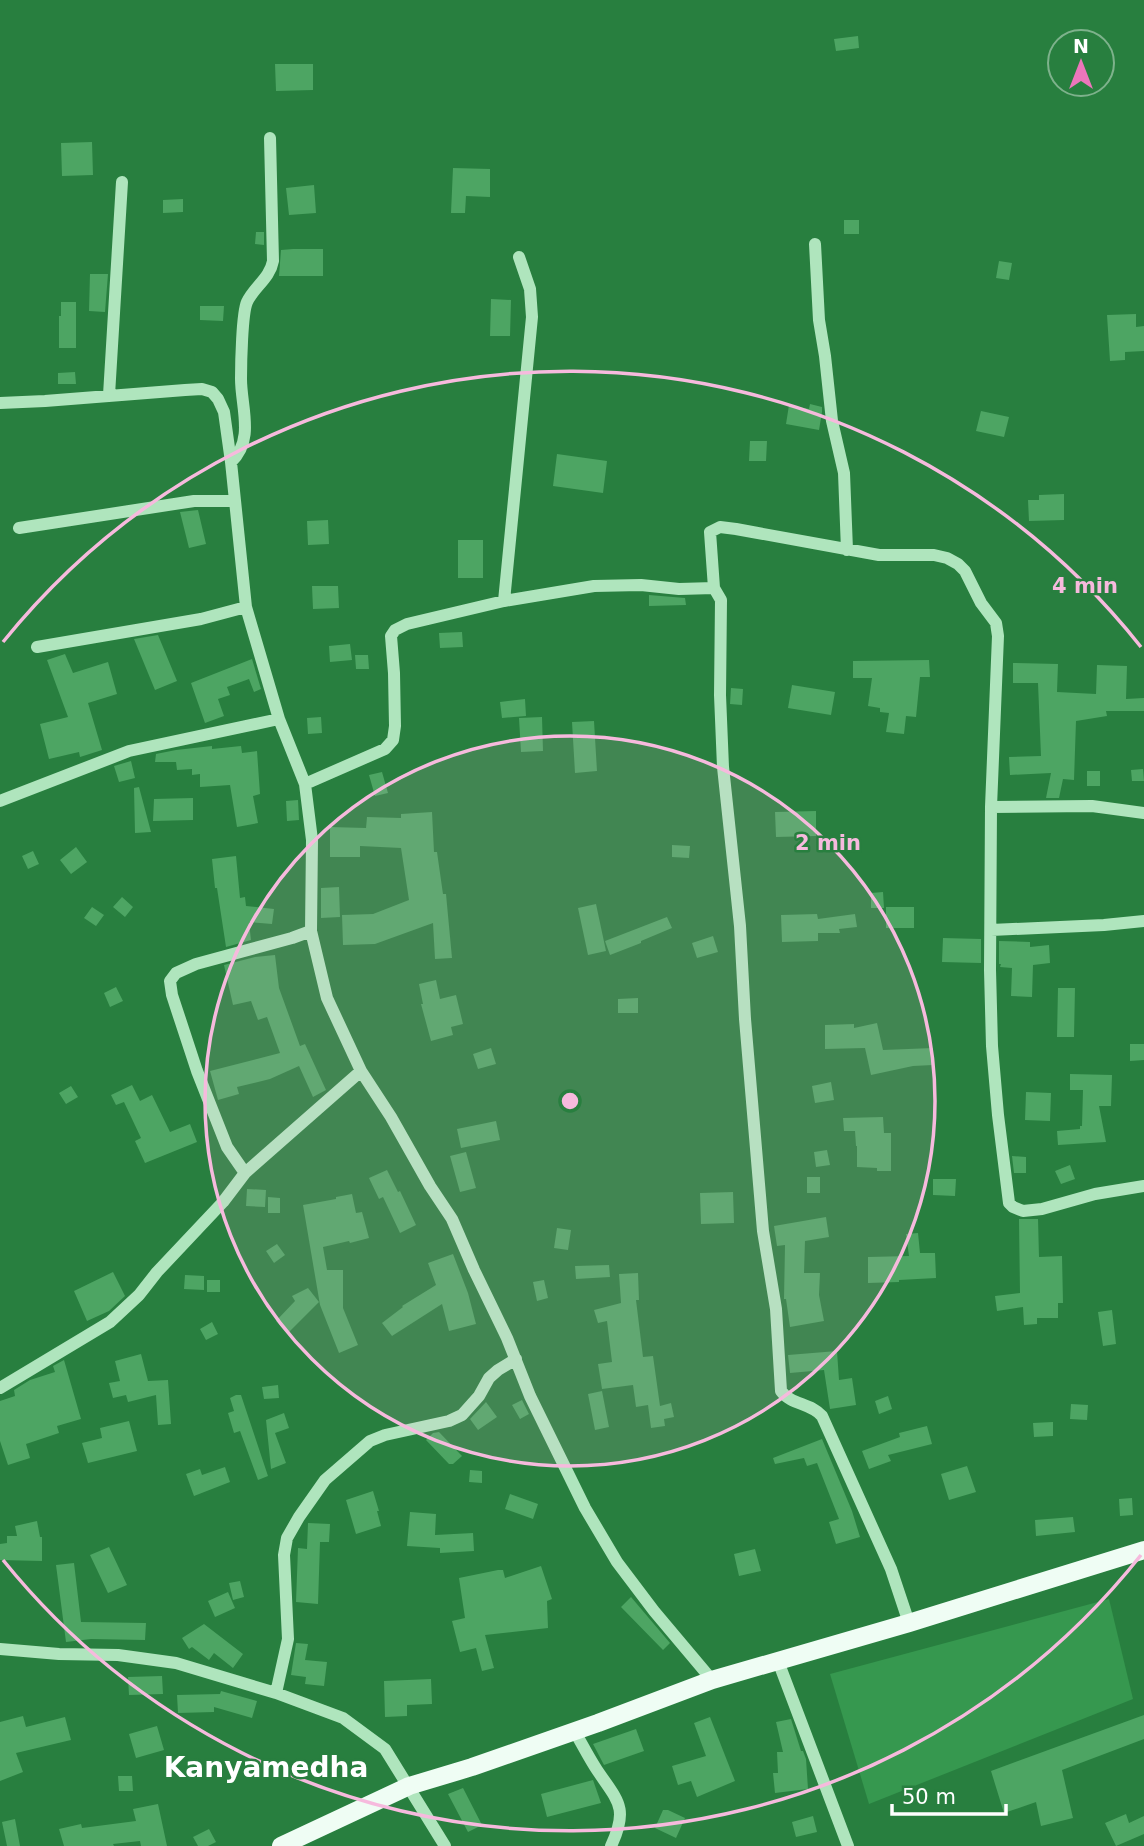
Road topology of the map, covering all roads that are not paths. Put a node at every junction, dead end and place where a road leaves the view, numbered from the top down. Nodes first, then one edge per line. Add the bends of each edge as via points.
1 (271, 138) dead end
2 (122, 181) dead end
3 (815, 244) dead end
4 (519, 257) dead end
5 (109, 395) junction
6 (0, 403) edge
7 (231, 462) junction
8 (235, 501) junction
9 (19, 528) dead end
10 (847, 550) junction
11 (714, 588) junction
12 (504, 601) junction
13 (246, 607) junction
14 (37, 647) dead end
15 (279, 719) junction
16 (305, 784) junction
17 (0, 801) edge
18 (991, 807) junction
19 (1144, 813) edge
20 (1144, 921) edge
21 (991, 930) junction
22 (311, 931) junction
23 (361, 1072) junction
24 (245, 1173) junction
25 (1144, 1186) edge
26 (516, 1359) junction
27 (0, 1388) edge
28 (1144, 1550) edge
29 (909, 1623) junction
30 (0, 1649) edge
31 (778, 1661) junction
32 (712, 1680) junction
33 (276, 1693) junction
34 (575, 1731) junction
35 (409, 1786) junction
36 (281, 1846) edge
37 (445, 1846) edge
38 (611, 1846) edge
39 (848, 1846) edge

1 - 7 street via 273,261 246,303 240,380 245,434 239,456
2 - 5 street
3 - 10 street via 819,320 844,473
4 - 12 street via 530,289 532,317
5 - 6 street
5 - 7 street via 212,392 224,412
7 - 8 street
8 - 9 street via 194,501
8 - 13 street
10 - 11 street via 720,527 710,532
10 - 18 street via 947,558 965,571 996,623
11 - 12 street via 594,586
11 - 29 street via 721,600 723,766 779,1380 786,1397 822,1416 891,1569
12 - 16 street via 395,630 391,636 393,740 385,749
13 - 14 street
13 - 15 street
15 - 16 street
15 - 17 street via 129,751
16 - 22 street via 312,840
18 - 19 street via 1092,806
18 - 21 street
20 - 21 street
21 - 25 street via 992,1046 1009,1203 1023,1211 1042,1209
22 - 23 street via 327,998
22 - 24 street via 196,964 170,981 202,1084 227,1147
23 - 24 street
23 - 26 street via 452,1219
24 - 27 street via 110,1322
26 - 32 street via 584,1508 617,1562
26 - 33 street via 489,1378 462,1415 370,1441 325,1479 299,1517 284,1555 288,1639
28 - 29 main road
29 - 31 main road
30 - 33 street via 176,1663
31 - 32 main road
31 - 39 street
32 - 34 main road
33 - 35 street via 343,1718 366,1734 385,1749
34 - 35 main road
34 - 38 street via 618,1801 620,1816
35 - 36 main road
35 - 37 street

